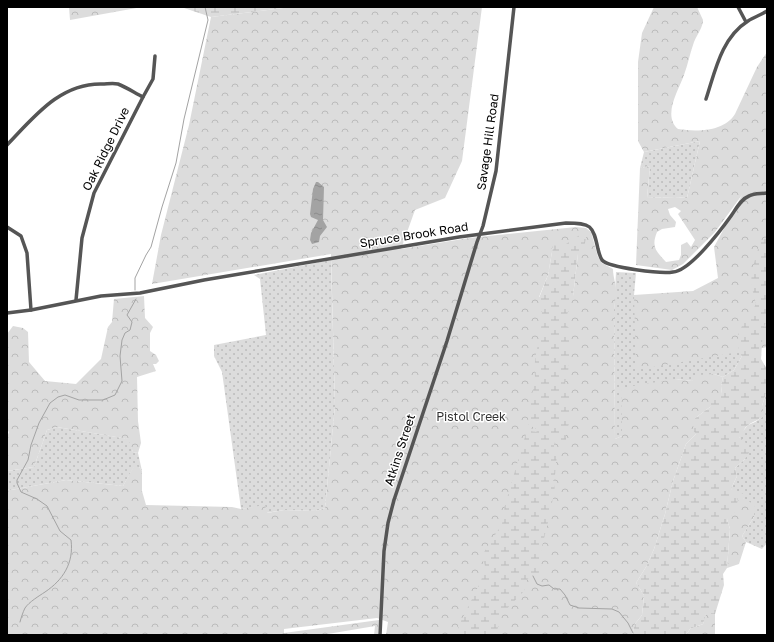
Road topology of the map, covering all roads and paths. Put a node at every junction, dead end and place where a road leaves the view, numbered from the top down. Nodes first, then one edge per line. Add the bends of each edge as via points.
1 (514, 7) edge
2 (738, 7) edge
3 (767, 11) edge
4 (746, 22) junction
5 (155, 56) dead end
6 (143, 97) junction
7 (706, 99) dead end
8 (7, 145) edge
9 (767, 193) edge
10 (7, 227) edge
11 (480, 234) junction
12 (467, 276) joint
13 (76, 300) junction
14 (31, 310) junction
15 (7, 313) edge
16 (380, 635) edge

1 - 11 street, Savage Hill Road via 496,171
2 - 4 street
3 - 4 street
4 - 7 street via 726,43
5 - 6 street, Oak Ridge Drive via 153,79
6 - 8 street via 117,84 77,87 58,96
6 - 13 street, Oak Ridge Drive via 94,193 82,238
9 - 11 street, Spruce Brook Road via 745,198 704,249 687,266 674,272 623,268 606,263 600,257 594,232 589,226 580,224 555,224
10 - 14 street via 21,236 27,253
11 - 12 street, Savage Hill Road
11 - 13 street, Spruce Brook Road via 140,293
12 - 16 street, Atkins Street via 394,500 384,551
13 - 14 street, Spruce Brook Road
14 - 15 street, Spruce Brook Road

